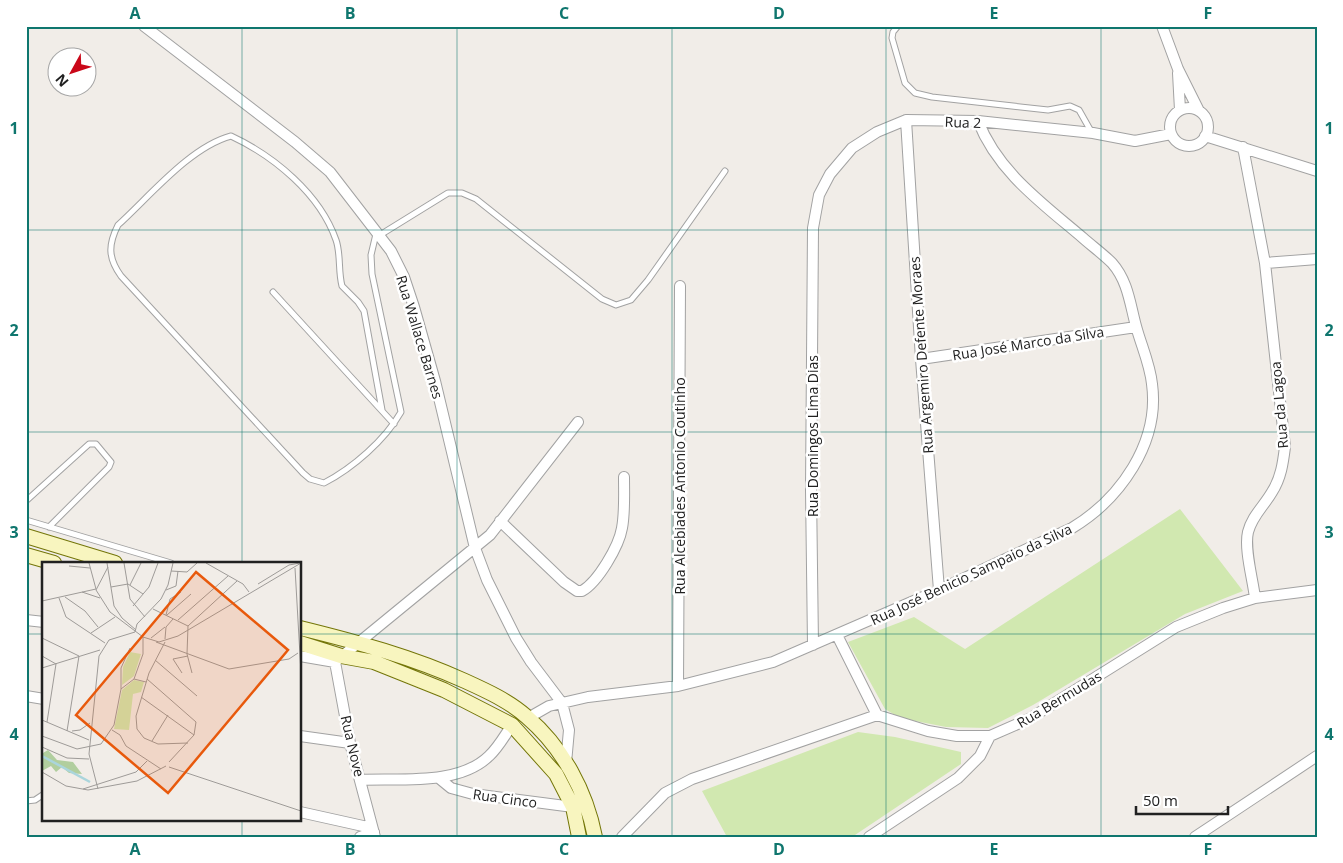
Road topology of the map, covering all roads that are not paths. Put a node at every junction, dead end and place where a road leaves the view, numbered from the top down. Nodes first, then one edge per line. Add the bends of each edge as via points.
1 (144, 26) edge
2 (898, 26) edge
3 (1162, 26) edge
4 (1178, 69) junction
5 (1180, 110) junction
6 (1200, 111) junction
7 (906, 120) junction
8 (978, 122) junction
9 (1092, 133) junction
10 (1171, 134) junction
11 (1205, 136) junction
12 (1243, 148) junction
13 (725, 171) dead end
14 (1317, 171) edge
15 (813, 228) joint
16 (379, 233) junction
17 (1317, 259) edge
18 (1265, 263) junction
19 (680, 286) dead end
20 (273, 292) dead end
21 (1136, 327) junction
22 (921, 359) junction
23 (382, 410) junction
24 (578, 422) dead end
25 (394, 424) junction
26 (624, 477) dead end
27 (26, 501) edge
28 (26, 520) edge
29 (500, 520) junction
30 (50, 527) junction
31 (26, 536) edge
32 (475, 548) junction
33 (26, 555) edge
34 (50, 562) edge
35 (112, 562) edge
36 (168, 562) edge
37 (939, 590) junction
38 (1317, 590) edge
39 (1255, 598) junction
40 (26, 620) edge
41 (42, 622) edge
42 (301, 628) edge
43 (837, 635) junction
44 (358, 642) junction
45 (301, 643) edge
46 (813, 645) junction
47 (301, 656) edge
48 (338, 659) junction
49 (678, 686) junction
50 (26, 696) edge
51 (42, 699) edge
52 (562, 703) junction
53 (877, 715) junction
54 (528, 718) junction
55 (512, 725) junction
56 (301, 736) edge
57 (990, 736) junction
58 (350, 743) junction
59 (1317, 756) edge
60 (566, 763) junction
61 (440, 779) junction
62 (360, 780) junction
63 (42, 795) edge
64 (26, 800) edge
65 (573, 807) junction
66 (301, 812) edge
67 (374, 832) edge
68 (360, 837) edge
69 (579, 837) edge
70 (595, 837) edge
71 (622, 837) edge
72 (869, 837) edge
73 (1195, 837) edge

1 - 16 street, Rua Wallace Barnes via 330,172
2 - 9 lane via 892,38 905,83 915,93 1048,110 1070,106 1079,110
3 - 4 street
4 - 5 street
4 - 6 street
5 - 6 street via 1193,108
5 - 10 street via 1171,120
6 - 11 street via 1207,123
7 - 8 street, Rua 2
7 - 15 street, Rua 2 via 877,132 852,148 830,174 819,195
7 - 22 street, Rua Argemiro Defente Moraes
8 - 9 street, Rua 2
8 - 21 street, Rua José Benicio Sampaio da Silva via 986,143 1014,178 1117,270 1128,292
9 - 10 street, Rua 2 via 1135,141
10 - 11 street via 1187,146 1200,142
11 - 12 street
12 - 14 street
12 - 18 street, Rua da Lagoa
13 - 16 lane via 648,280 624,304 610,304 602,300 476,199 462,192 448,193
15 - 46 street, Rua Domingos Lima Dias
16 - 25 lane via 372,243 372,274 399,397 401,412
16 - 32 street, Rua Wallace Barnes via 404,277 414,307
17 - 18 street
18 - 39 street, Rua da Lagoa via 1285,447 1277,482 1248,533
19 - 49 street, Rua Alcebiades Antonio Coutinho
20 - 23 lane
21 - 22 street, Rua José Marco da Silva
21 - 37 street, Rua José Benicio Sampaio da Silva via 1153,386 1150,432 1137,463 1088,518 1055,537
22 - 37 street, Rua Argemiro Defente Moraes
23 - 25 lane
23 - 25 lane via 364,311 342,286 337,242 316,201 284,171 243,141 232,136 220,139 188,160 118,225 110,253 112,263 121,276 310,479 324,483 336,476
24 - 29 street
26 - 29 street via 622,529 618,542 585,590 577,591 564,582
27 - 30 lane via 88,444 96,444 108,456 109,467
28 - 30 lane
29 - 32 street via 490,535
30 - 36 lane
31 - 35 main road
32 - 44 street
32 - 52 street, Rua Wallace Barnes via 516,638
33 - 34 main road
37 - 43 street, Rua José Benicio Sampaio da Silva
38 - 39 street, Rua Bermudas
39 - 57 street, Rua Bermudas via 1176,627 1029,719
40 - 41 street
42 - 44 main road
43 - 46 street, Rua José Benicio Sampaio da Silva
43 - 53 street
44 - 48 street
44 - 54 main road via 437,668 492,694
45 - 48 main road
46 - 49 street, Rua José Benicio Sampaio da Silva via 773,662
47 - 48 street
48 - 55 main road via 374,662 444,690
48 - 58 street, Rua Nove
49 - 52 street, Rua José Benicio Sampaio da Silva via 605,694
50 - 51 street
52 - 54 street
52 - 60 street, Rua Wallace Barnes via 569,730
53 - 57 street, Rua Bermudas via 928,731 957,736
53 - 71 street via 692,779 666,793
54 - 60 main road via 555,746
55 - 61 street, Rua Cinco via 489,757
55 - 65 main road via 556,774
56 - 58 street
57 - 72 street via 980,756 958,778
58 - 62 street, Rua Nove
59 - 73 street
60 - 70 main road via 588,804
61 - 62 street, Rua Cinco
61 - 65 street, Rua Cinco via 451,788 472,794
62 - 67 street, Rua Nove
63 - 64 lane via 35,800
65 - 69 main road
66 - 67 street
67 - 68 street

